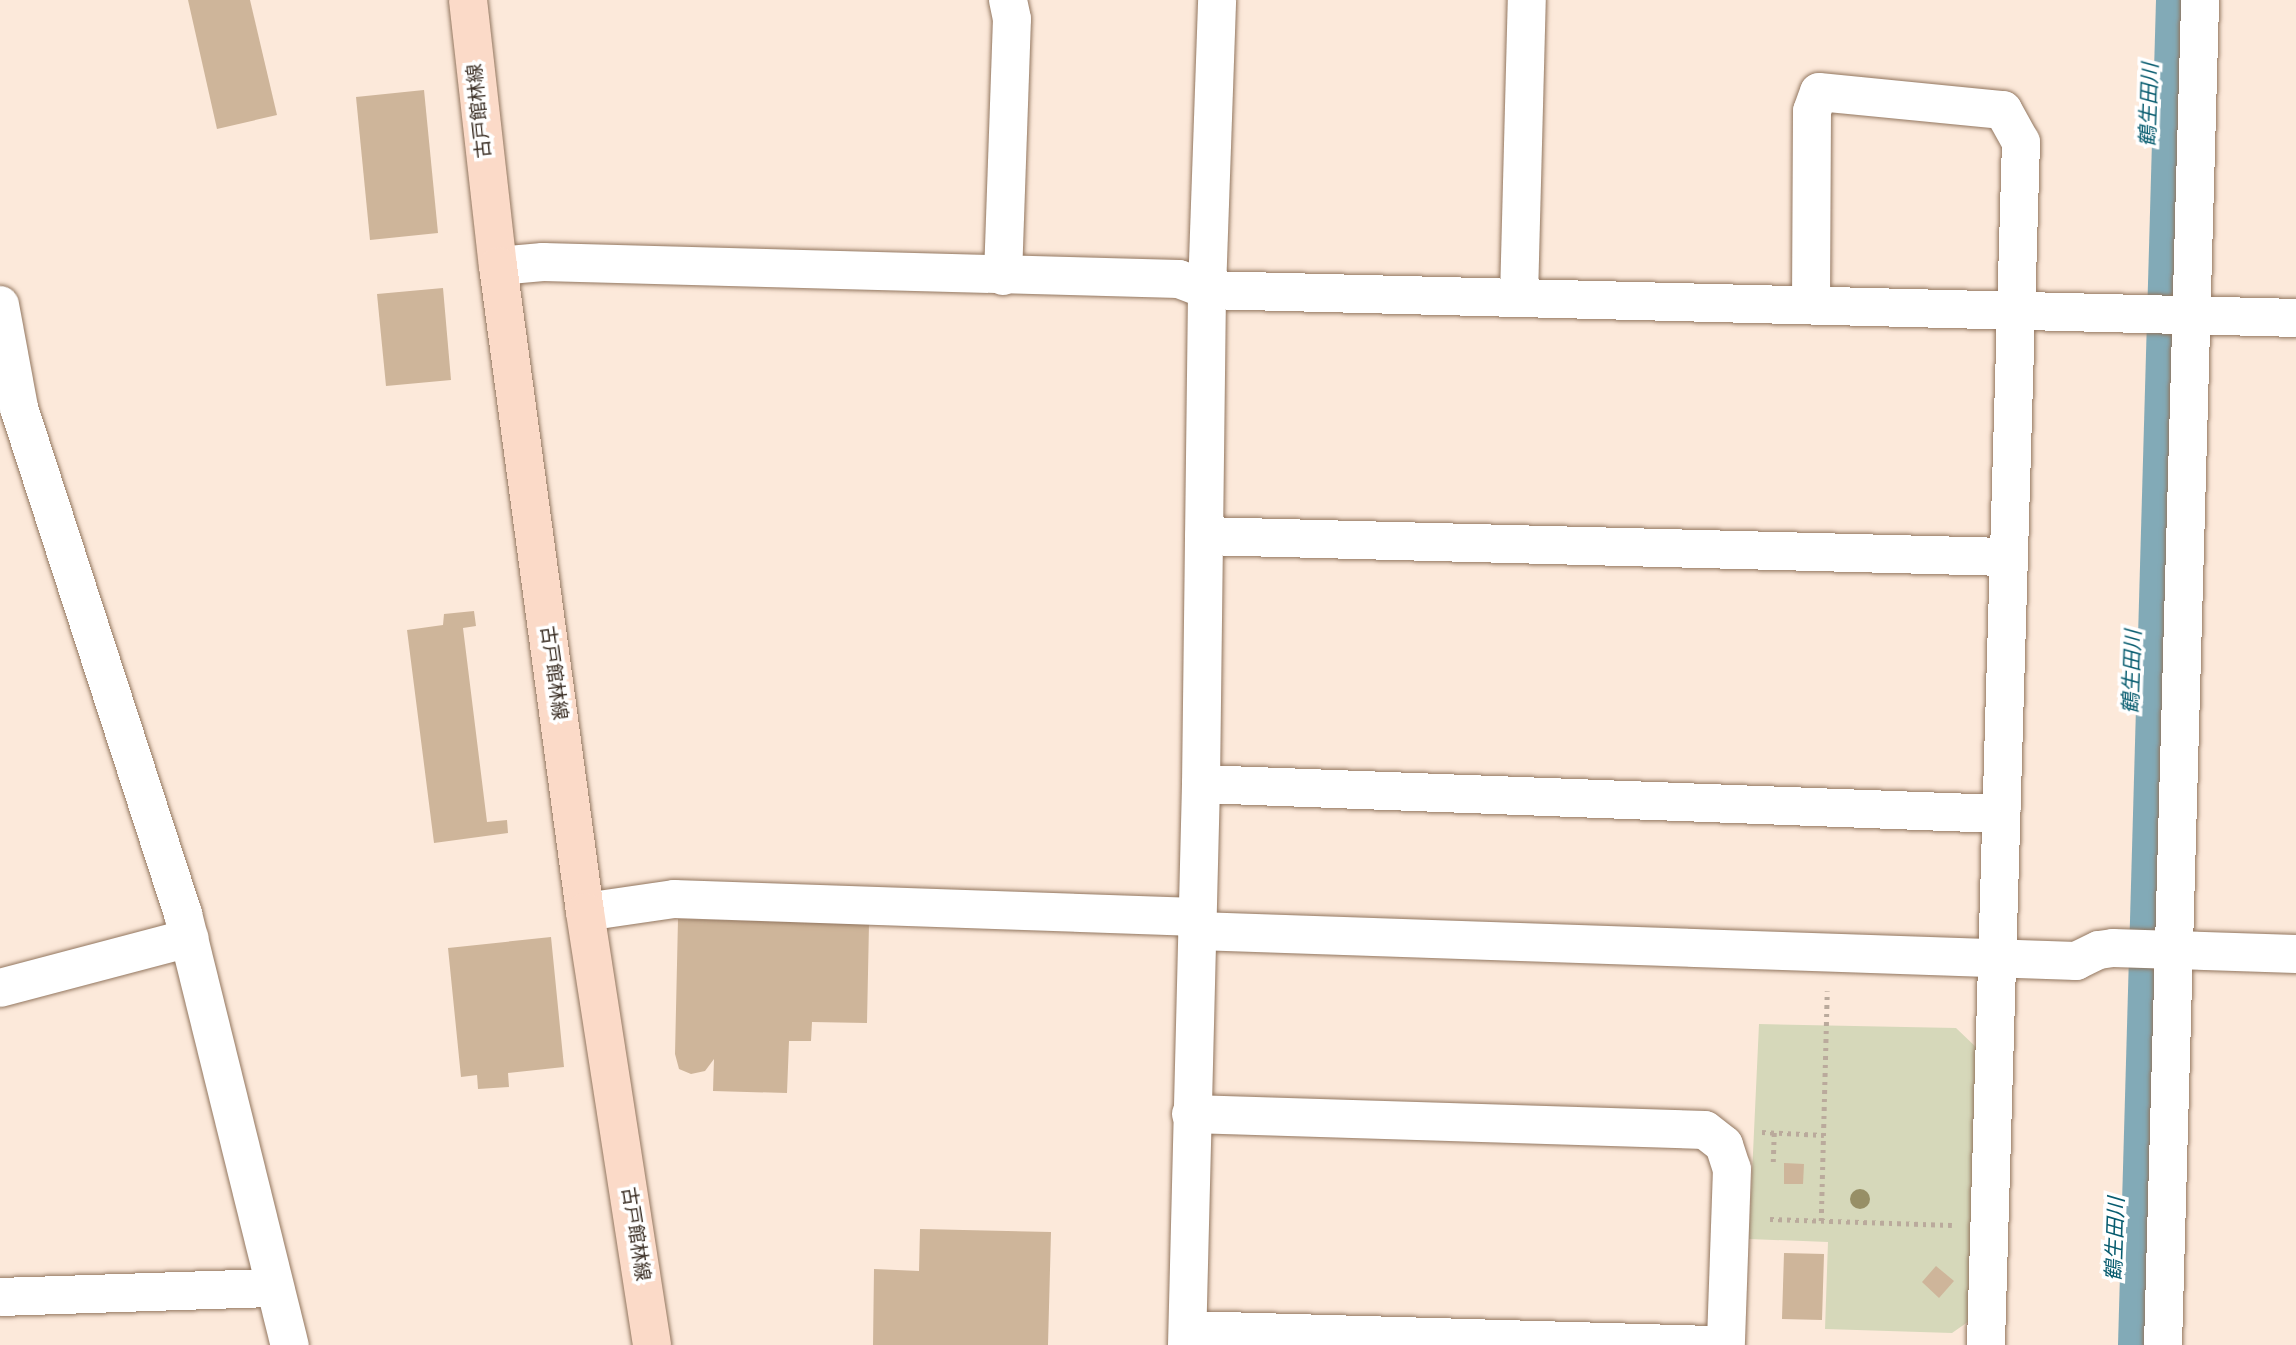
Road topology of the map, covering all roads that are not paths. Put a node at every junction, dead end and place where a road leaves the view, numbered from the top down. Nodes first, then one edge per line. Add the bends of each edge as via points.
1 (468, 0) edge
2 (1008, 0) edge
3 (1217, 0) edge
4 (1527, 0) edge
5 (2200, 0) edge
6 (498, 266) junction
7 (1003, 276) junction
8 (1207, 290) junction
9 (1519, 297) junction
10 (1811, 304) junction
11 (0, 305) edge
12 (2015, 311) junction
13 (2193, 315) junction
14 (2296, 318) edge
15 (9, 410) edge
16 (1204, 536) junction
17 (2007, 557) junction
18 (1201, 784) junction
19 (2001, 814) junction
20 (585, 912) junction
21 (1197, 924) junction
22 (189, 937) junction
23 (2168, 950) junction
24 (2296, 954) edge
25 (1996, 958) junction
26 (0, 988) edge
27 (1191, 1114) junction
28 (274, 1288) junction
29 (0, 1297) edge
30 (1187, 1338) edge
31 (290, 1345) edge
32 (652, 1345) edge
33 (1713, 1345) edge
34 (1726, 1345) edge
35 (1986, 1345) edge
36 (2163, 1345) edge

1 - 6 main road, 古戸館林線
2 - 7 street via 1012,19
3 - 8 street
4 - 9 street
5 - 13 street
6 - 7 street via 543,262
6 - 20 main road, 古戸館林線
7 - 8 street via 1179,279
8 - 9 street
8 - 16 street
9 - 10 street
10 - 12 street
10 - 12 street via 1812,111 1819,92 2003,110 2021,142
11 - 15 street
12 - 13 street
12 - 17 street
13 - 14 street
13 - 23 street
15 - 22 street
16 - 17 street
16 - 18 street
17 - 19 street
18 - 19 street
18 - 21 street
19 - 25 street
20 - 21 street via 674,899
20 - 32 main road, 古戸館林線
21 - 25 street
21 - 27 street
22 - 26 street
22 - 28 street
23 - 24 street
23 - 25 street via 2113,948 2076,961
23 - 36 street
25 - 35 street
27 - 30 street
27 - 34 street via 1705,1130 1724,1145 1732,1168
28 - 29 street
28 - 31 street
30 - 33 street

